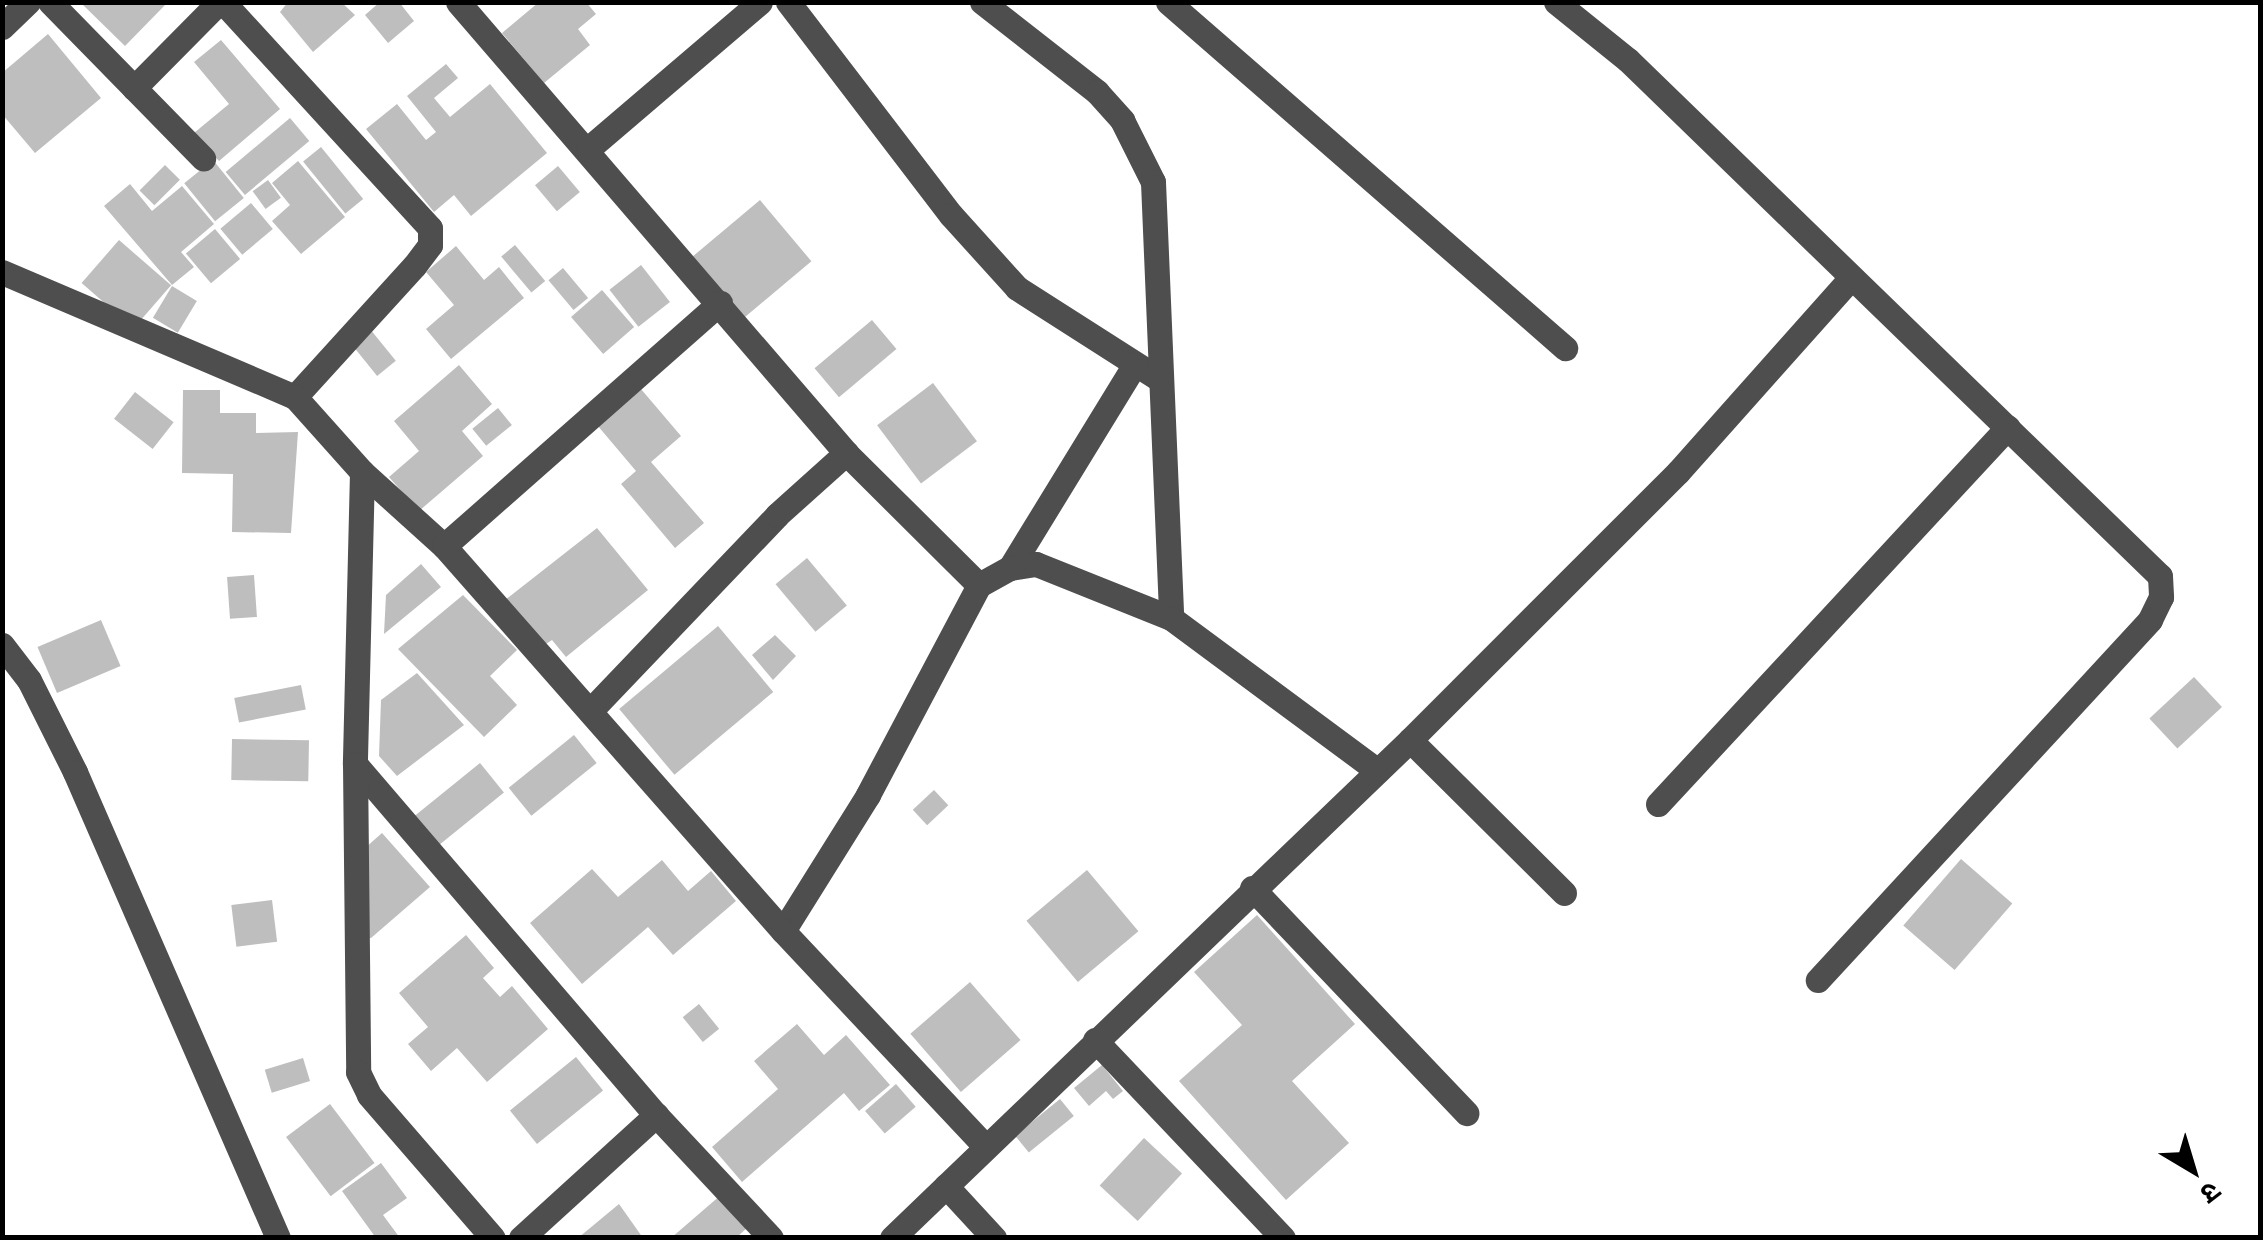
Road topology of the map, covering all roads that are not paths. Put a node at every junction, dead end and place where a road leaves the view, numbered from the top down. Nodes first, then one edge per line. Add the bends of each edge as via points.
1 (28, 2) edge
2 (50, 2) edge
3 (221, 2) edge
4 (458, 2) edge
5 (760, 2) edge
6 (788, 2) edge
7 (982, 2) edge
8 (1168, 2) edge
9 (1556, 2) edge
10 (2, 27) edge
11 (134, 88) junction
12 (588, 149) junction
13 (203, 158) dead end
14 (2, 272) edge
15 (1852, 278) junction
16 (720, 303) junction
17 (1565, 348) dead end
18 (1145, 370) junction
19 (295, 398) junction
20 (2008, 427) junction
21 (846, 453) junction
22 (362, 472) junction
23 (444, 546) junction
24 (1010, 568) junction
25 (980, 584) junction
26 (1171, 618) junction
27 (2, 645) edge
28 (590, 711) junction
29 (1410, 740) junction
30 (355, 764) junction
31 (1378, 770) junction
32 (1658, 804) dead end
33 (1252, 888) junction
34 (1564, 893) dead end
35 (783, 930) junction
36 (1818, 980) dead end
37 (1096, 1040) junction
38 (1466, 1114) dead end
39 (656, 1115) junction
40 (986, 1146) junction
41 (946, 1186) junction
42 (278, 1238) edge
43 (493, 1238) edge
44 (522, 1238) edge
45 (771, 1238) edge
46 (892, 1238) edge
47 (994, 1238) edge
48 (1283, 1238) edge

1 - 10 street
2 - 11 street
3 - 11 street
3 - 19 street via 430,228 430,245 414,266
4 - 12 street
5 - 12 street
6 - 18 street via 979,248 1018,288
7 - 18 street via 1096,92 1141,152 1152,182
8 - 17 street
9 - 15 street via 1628,60
11 - 13 street
12 - 16 street
14 - 19 street
15 - 20 street
15 - 29 street via 1678,472
16 - 21 street
16 - 23 street
18 - 24 street
18 - 26 street
19 - 22 street
20 - 32 street
20 - 36 street via 2144,557 2160,576 2161,597 2150,620
21 - 25 street
21 - 28 street via 776,514
22 - 23 street
22 - 30 street
23 - 28 street
24 - 25 street
24 - 26 street via 1036,564 1069,572
25 - 35 street via 868,795
26 - 31 street
27 - 42 street via 29,680 75,772
28 - 35 street
29 - 31 street
29 - 34 street
30 - 39 street
30 - 43 street via 358,1072 369,1095
31 - 33 street
33 - 37 street
33 - 38 street
35 - 40 street
37 - 40 street
37 - 48 street
39 - 44 street
39 - 45 street
40 - 41 street
41 - 46 street
41 - 47 street

